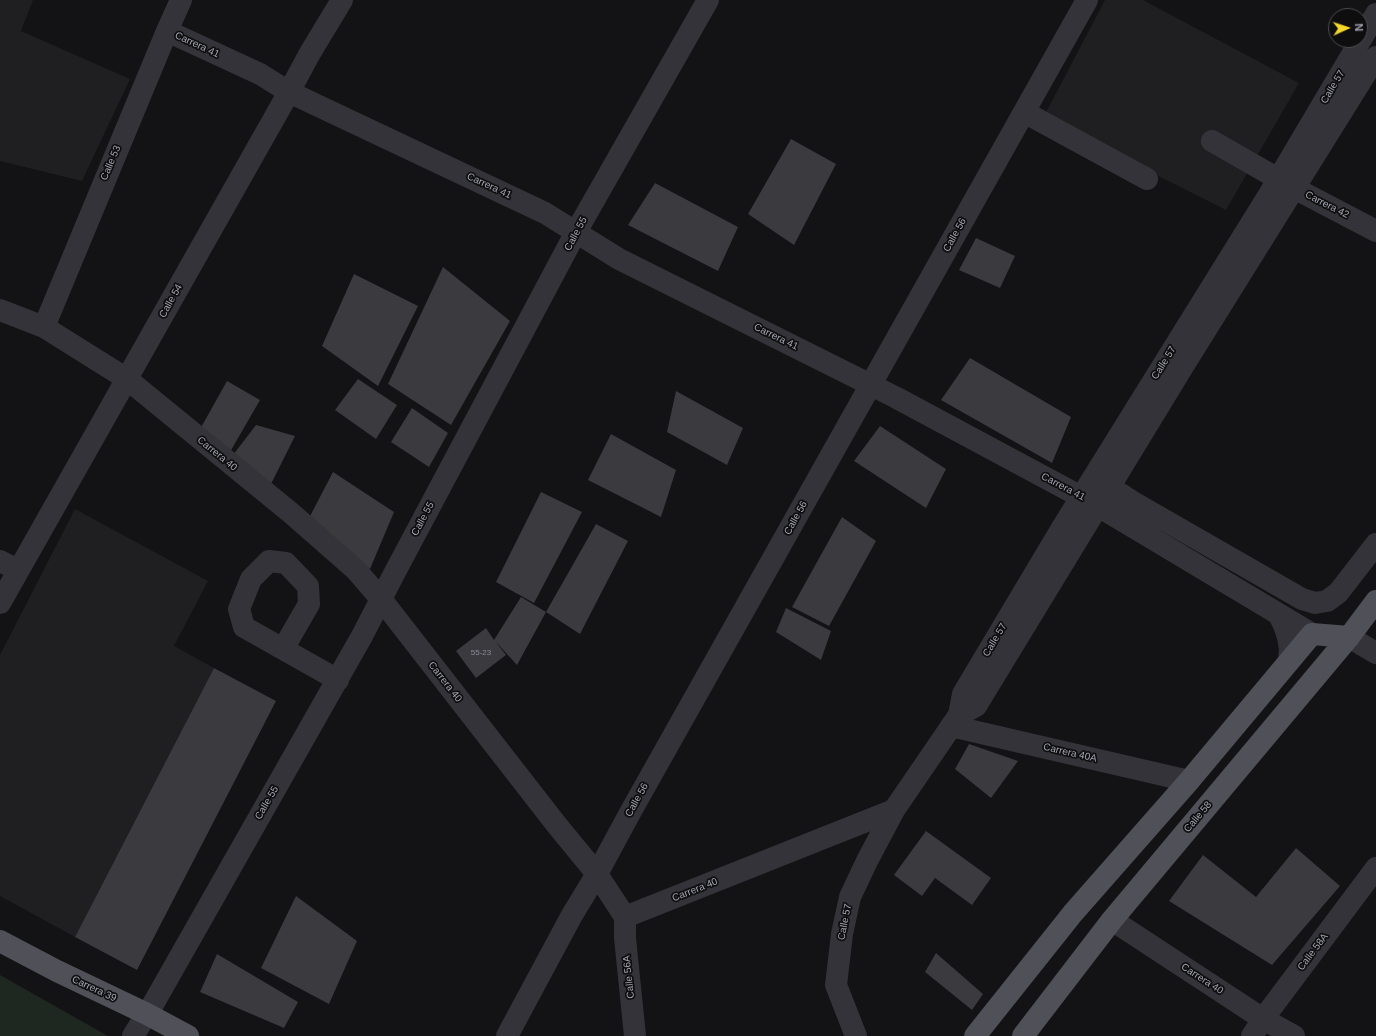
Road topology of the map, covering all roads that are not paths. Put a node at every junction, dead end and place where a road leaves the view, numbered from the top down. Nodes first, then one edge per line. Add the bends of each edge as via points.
1 (181, 0) edge
2 (342, 0) edge
3 (708, 0) edge
4 (1087, 0) edge
5 (1376, 14) edge
6 (167, 30) junction
7 (1376, 57) edge
8 (290, 92) junction
9 (1024, 112) junction
10 (1212, 141) dead end
11 (1147, 179) dead end
12 (1286, 183) junction
13 (1376, 231) edge
14 (576, 232) junction
15 (0, 310) edge
16 (44, 327) junction
17 (127, 379) junction
18 (872, 384) junction
19 (1102, 482) junction
20 (1090, 501) junction
21 (1376, 544) edge
22 (9, 566) edge
23 (381, 599) junction
24 (1376, 600) edge
25 (0, 603) edge
26 (1278, 615) junction
27 (1312, 634) junction
28 (1349, 637) junction
29 (283, 650) dead end
30 (1376, 653) edge
31 (1289, 661) junction
32 (338, 680) junction
33 (955, 720) junction
34 (1189, 781) junction
35 (894, 810) junction
36 (1376, 868) edge
37 (597, 874) junction
38 (625, 917) junction
39 (1112, 920) junction
40 (0, 942) edge
41 (147, 1014) junction
42 (1257, 1027) edge
43 (133, 1036) edge
44 (188, 1036) edge
45 (507, 1036) edge
46 (635, 1036) edge
47 (856, 1036) edge
48 (976, 1036) edge
49 (1023, 1036) edge
50 (1294, 1036) edge

1 - 6 street, Calle 53
2 - 8 street, Calle 54
3 - 14 street, Calle 55
4 - 9 street, Calle 56
5 - 12 street, Calle 57
6 - 8 street, Carrera 41 via 260,74
6 - 16 street, Calle 53
7 - 12 street, Calle 57
8 - 14 street, Carrera 41 via 545,213
8 - 17 street, Calle 54
9 - 11 street
9 - 18 street, Calle 56
10 - 12 street, Carrera 42
12 - 13 street, Carrera 42
12 - 19 street, Calle 57 via 1186,361
14 - 18 street, Carrera 41 via 619,259
14 - 23 street, Calle 55
15 - 16 street, Carrera 40
16 - 17 street, Carrera 40
17 - 22 street, Calle 54
17 - 23 street, Carrera 40 via 291,513 356,570
18 - 20 street, Carrera 41
18 - 37 street, Calle 56
19 - 20 street, Calle 57
19 - 21 street via 1302,599 1315,603 1327,601 1338,593
20 - 26 street, Carrera 41
20 - 33 street, Calle 57 via 976,706
22 - 25 street, Calle 54
23 - 32 street, Calle 55
23 - 37 street, Carrera 40
24 - 28 main road, Calle 58
26 - 27 street, Carrera 41
26 - 31 street via 1288,637
27 - 28 main road, Carrera 41
27 - 31 main road
28 - 30 street, Carrera 41
28 - 39 main road, Calle 58
29 - 32 street
31 - 34 main road
32 - 41 street, Calle 55
33 - 34 street, Carrera 40A
33 - 35 street, Calle 57
34 - 48 main road via 1074,913
35 - 38 street, Carrera 40
35 - 47 street, Calle 57 via 850,897 842,934 836,985
36 - 42 street, Calle 58A
37 - 38 street, Carrera 40
37 - 45 street, Calle 56
38 - 46 street, Calle 56A
39 - 42 street, Carrera 40
39 - 49 main road, Calle 58
40 - 41 main road, Carrera 39
41 - 43 street, Calle 55
41 - 44 main road, Carrera 39
42 - 50 street, Carrera 40

